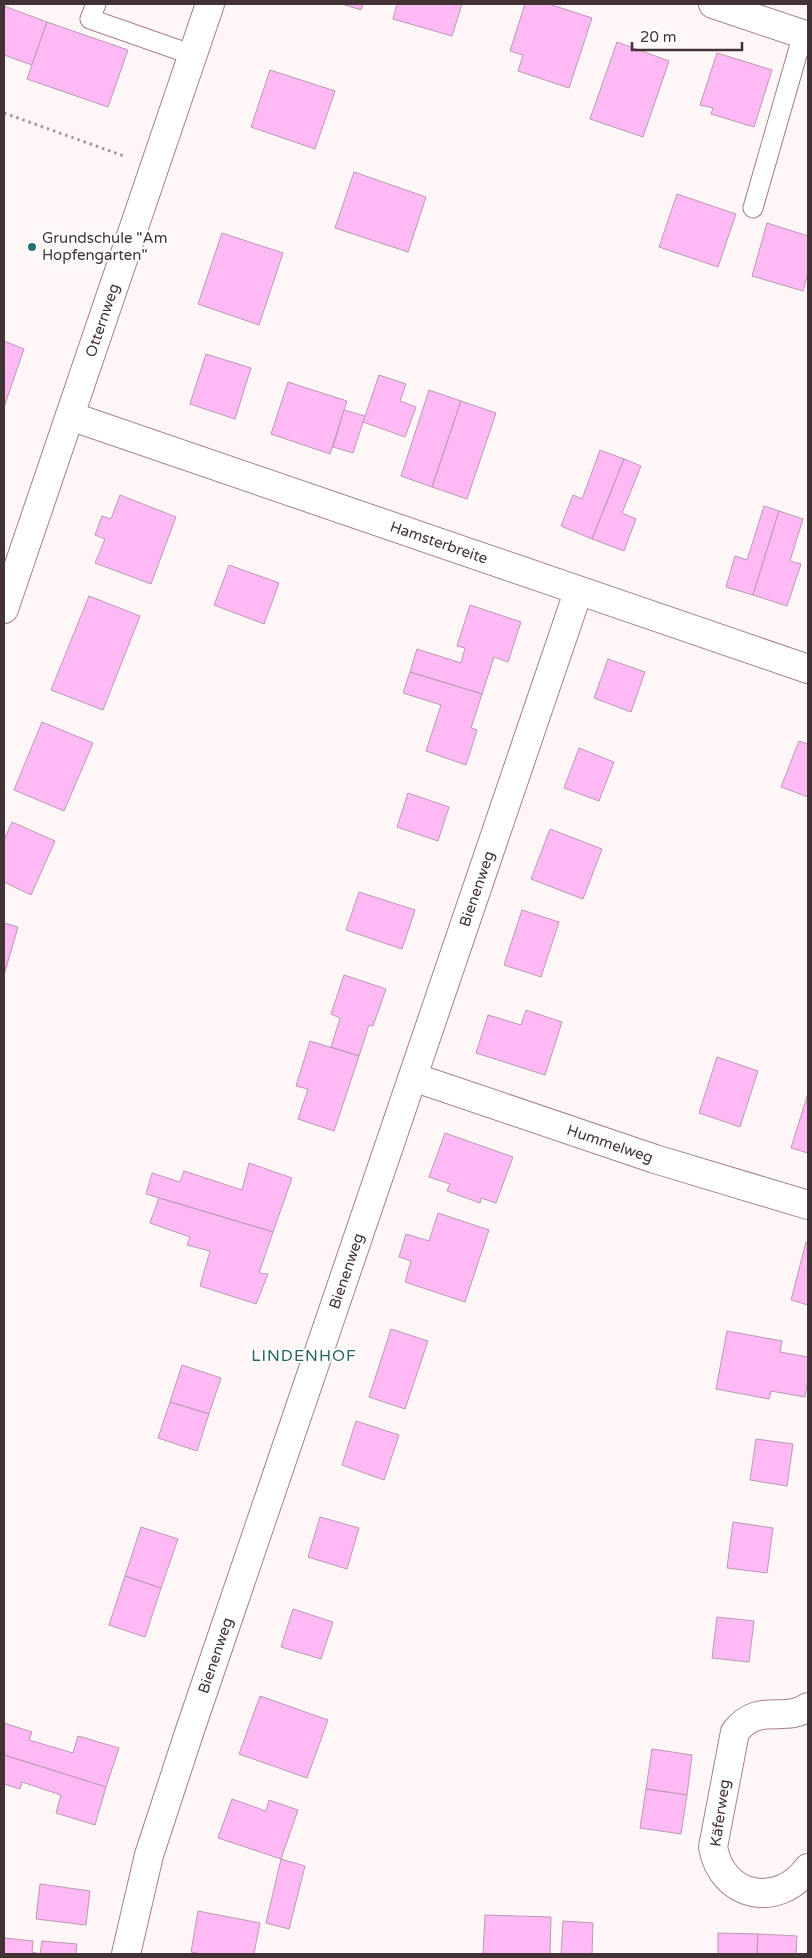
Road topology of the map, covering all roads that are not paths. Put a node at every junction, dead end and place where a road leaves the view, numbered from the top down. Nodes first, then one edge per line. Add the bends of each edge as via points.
1 (96, 4) edge
2 (210, 4) edge
3 (713, 4) edge
4 (806, 35) edge
5 (192, 55) junction
6 (753, 208) dead end
7 (70, 416) junction
8 (578, 592) junction
9 (4, 609) edge
10 (808, 669) edge
11 (413, 1077) junction
12 (808, 1205) edge
13 (808, 1707) edge
14 (808, 1868) edge
15 (126, 1954) edge

1 - 5 lane via 90,19
2 - 5 street, Otternweg
3 - 4 street
4 - 6 lane
5 - 7 street, Otternweg
7 - 8 street, Hamsterbreite
7 - 9 street, Otternweg
8 - 10 street, Hamsterbreite
8 - 11 street, Bienenweg
11 - 12 street, Hummelweg via 655,1159
11 - 15 street, Bienenweg via 148,1855
13 - 14 street, Käferweg via 791,1714 757,1716 745,1721 735,1732 713,1847 722,1872 742,1890 765,1892 787,1889

